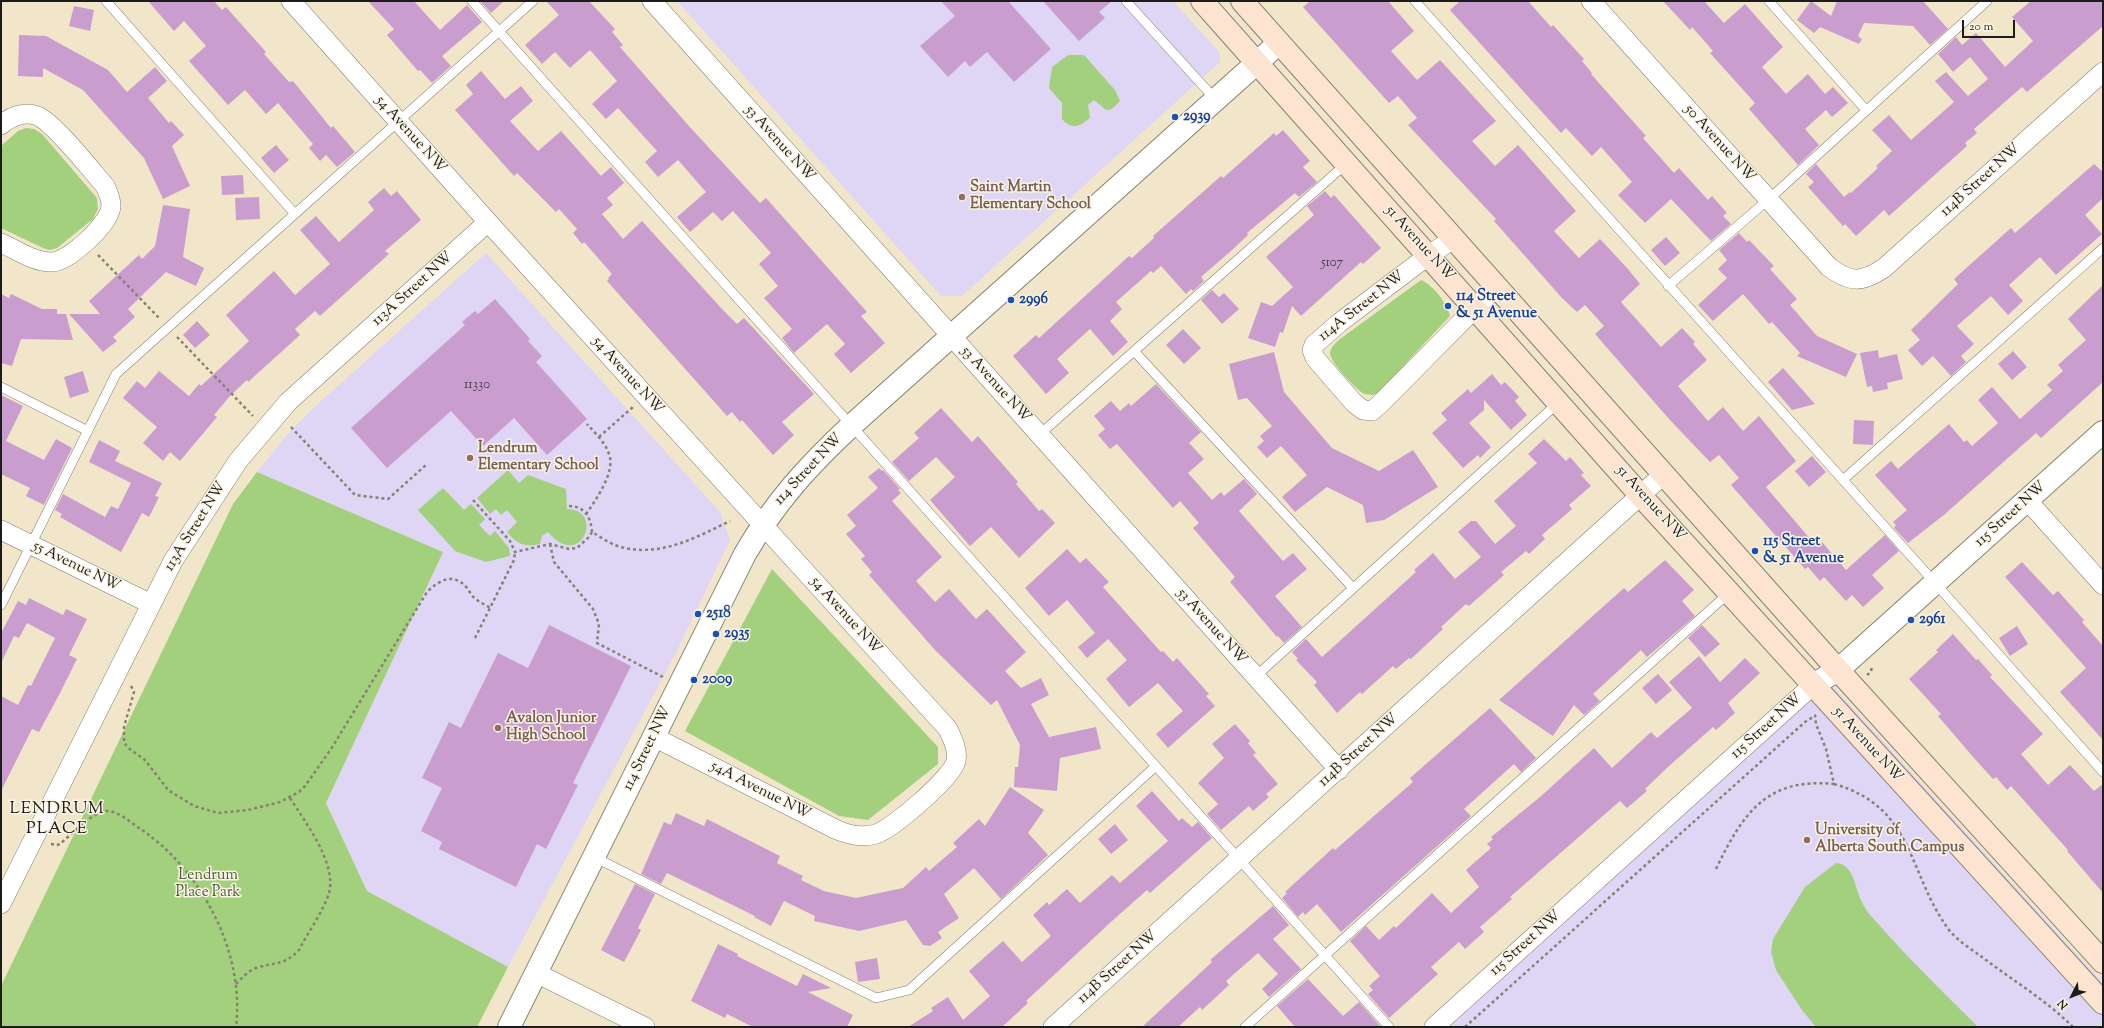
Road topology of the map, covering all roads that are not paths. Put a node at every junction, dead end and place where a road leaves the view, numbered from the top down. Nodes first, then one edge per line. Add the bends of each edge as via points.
1 (106, 1) edge
2 (291, 1) edge
3 (472, 1) edge
4 (533, 1) edge
5 (652, 1) edge
6 (1126, 1) edge
7 (1202, 1) edge
8 (1242, 1) edge
9 (1415, 1) edge
10 (1591, 1) edge
11 (1769, 1) edge
12 (1987, 1) edge
13 (500, 32) junction
14 (1279, 43) junction
15 (1257, 62) junction
16 (2103, 72) edge
17 (1215, 99) junction
18 (1866, 110) junction
19 (398, 121) junction
20 (1, 125) edge
21 (1347, 163) junction
22 (1769, 199) junction
23 (295, 214) junction
24 (488, 222) junction
25 (1453, 239) junction
26 (1, 243) edge
27 (2103, 248) edge
28 (1429, 255) junction
29 (1853, 280) joint
30 (1668, 286) junction
31 (1496, 287) junction
32 (1475, 308) junction
33 (952, 336) junction
34 (1134, 351) junction
35 (1, 387) edge
36 (1560, 402) junction
37 (852, 425) junction
38 (88, 431) junction
39 (2103, 432) edge
40 (1040, 435) junction
41 (1664, 474) junction
42 (1844, 479) junction
43 (1641, 496) junction
44 (2027, 500) junction
45 (762, 526) junction
46 (1, 530) edge
47 (31, 544) junction
48 (1936, 583) junction
49 (2103, 585) edge
50 (1353, 588) junction
51 (1730, 592) junction
52 (151, 604) junction
53 (1, 605) edge
54 (1838, 670) junction
55 (1255, 676) junction
56 (1813, 685) junction
57 (654, 737) junction
58 (1156, 766) junction
59 (1338, 770) junction
60 (2103, 772) edge
61 (869, 836) joint
62 (594, 857) junction
63 (1240, 859) junction
64 (1, 904) edge
65 (1325, 956) junction
66 (2103, 962) edge
67 (536, 973) junction
68 (2103, 1003) edge
69 (510, 1027) edge
70 (645, 1027) edge
71 (1053, 1027) edge
72 (1245, 1027) edge
73 (1389, 1027) edge
74 (1434, 1027) edge

1 - 23 lane
2 - 19 street, 54 Avenue NW
3 - 13 lane
4 - 13 lane
5 - 33 street, 53 Avenue NW
6 - 17 lane
7 - 15 main road, 51 Avenue NW
8 - 14 main road, 51 Avenue NW
9 - 30 lane
10 - 22 street, 50 Avenue NW
11 - 18 lane
12 - 18 lane
13 - 19 lane
13 - 37 lane
14 - 15 street, 114 Street NW
14 - 25 main road, 51 Avenue NW
15 - 17 street, 114 Street NW
15 - 21 main road, 51 Avenue NW
16 - 29 street, 114B Street NW via 1884,268 1872,276
17 - 33 street, 114 Street NW
18 - 22 lane
19 - 23 lane
19 - 24 street, 54 Avenue NW
20 - 26 street via 16,116 28,114 44,120 104,186 111,207 103,226 72,252 54,262 36,260
21 - 28 main road, 51 Avenue NW
21 - 34 lane
22 - 29 street, 50 Avenue NW via 1829,267
22 - 30 lane
23 - 38 lane via 116,374
24 - 45 street, 54 Avenue NW
24 - 52 street, 113A Street NW via 277,413 212,498 173,561
25 - 28 street, 114A Street NW
25 - 31 main road, 51 Avenue NW
27 - 42 lane
28 - 32 main road, 51 Avenue NW
28 - 32 street, 114A Street NW via 1314,345 1312,350 1315,358 1354,403 1363,410 1372,411
30 - 42 lane
31 - 32 street, 114A Street NW
31 - 41 main road, 51 Avenue NW
32 - 36 main road, 51 Avenue NW
33 - 37 street, 114 Street NW
33 - 40 street, 53 Avenue NW
34 - 40 lane
34 - 50 lane
35 - 38 lane
36 - 43 main road, 51 Avenue NW
36 - 50 lane
37 - 45 street, 114 Street NW via 807,468
37 - 58 lane
38 - 47 lane
39 - 44 street, 115 Street NW
40 - 55 street, 53 Avenue NW
41 - 43 street, 114B Street NW
41 - 54 main road, 51 Avenue NW
42 - 48 lane
43 - 51 main road, 51 Avenue NW
43 - 59 street, 114B Street NW
44 - 48 street, 115 Street NW
44 - 49 street
45 - 57 street, 114 Street NW via 745,554
45 - 61 street, 54 Avenue NW via 948,729 953,740 957,754 956,762 948,776 895,824
46 - 47 street, 55 Avenue NW
47 - 52 street, 55 Avenue NW
47 - 53 lane
48 - 54 street, 115 Street NW
48 - 60 lane
50 - 55 lane
51 - 56 main road, 51 Avenue NW
51 - 65 lane
52 - 64 street, 113A Street NW
54 - 56 street, 115 Street NW
54 - 66 main road, 51 Avenue NW
55 - 59 street, 53 Avenue NW
56 - 68 main road, 51 Avenue NW
56 - 74 street, 115 Street NW
57 - 61 street, 54A Avenue NW via 837,830
57 - 62 street, 114 Street NW
58 - 62 lane via 909,990 876,998
58 - 63 lane
59 - 63 street, 114B Street NW
62 - 67 street, 114 Street NW
63 - 65 lane
63 - 71 street, 114B Street NW
65 - 72 lane
65 - 73 lane
67 - 69 street, 114 Street NW
67 - 70 street

